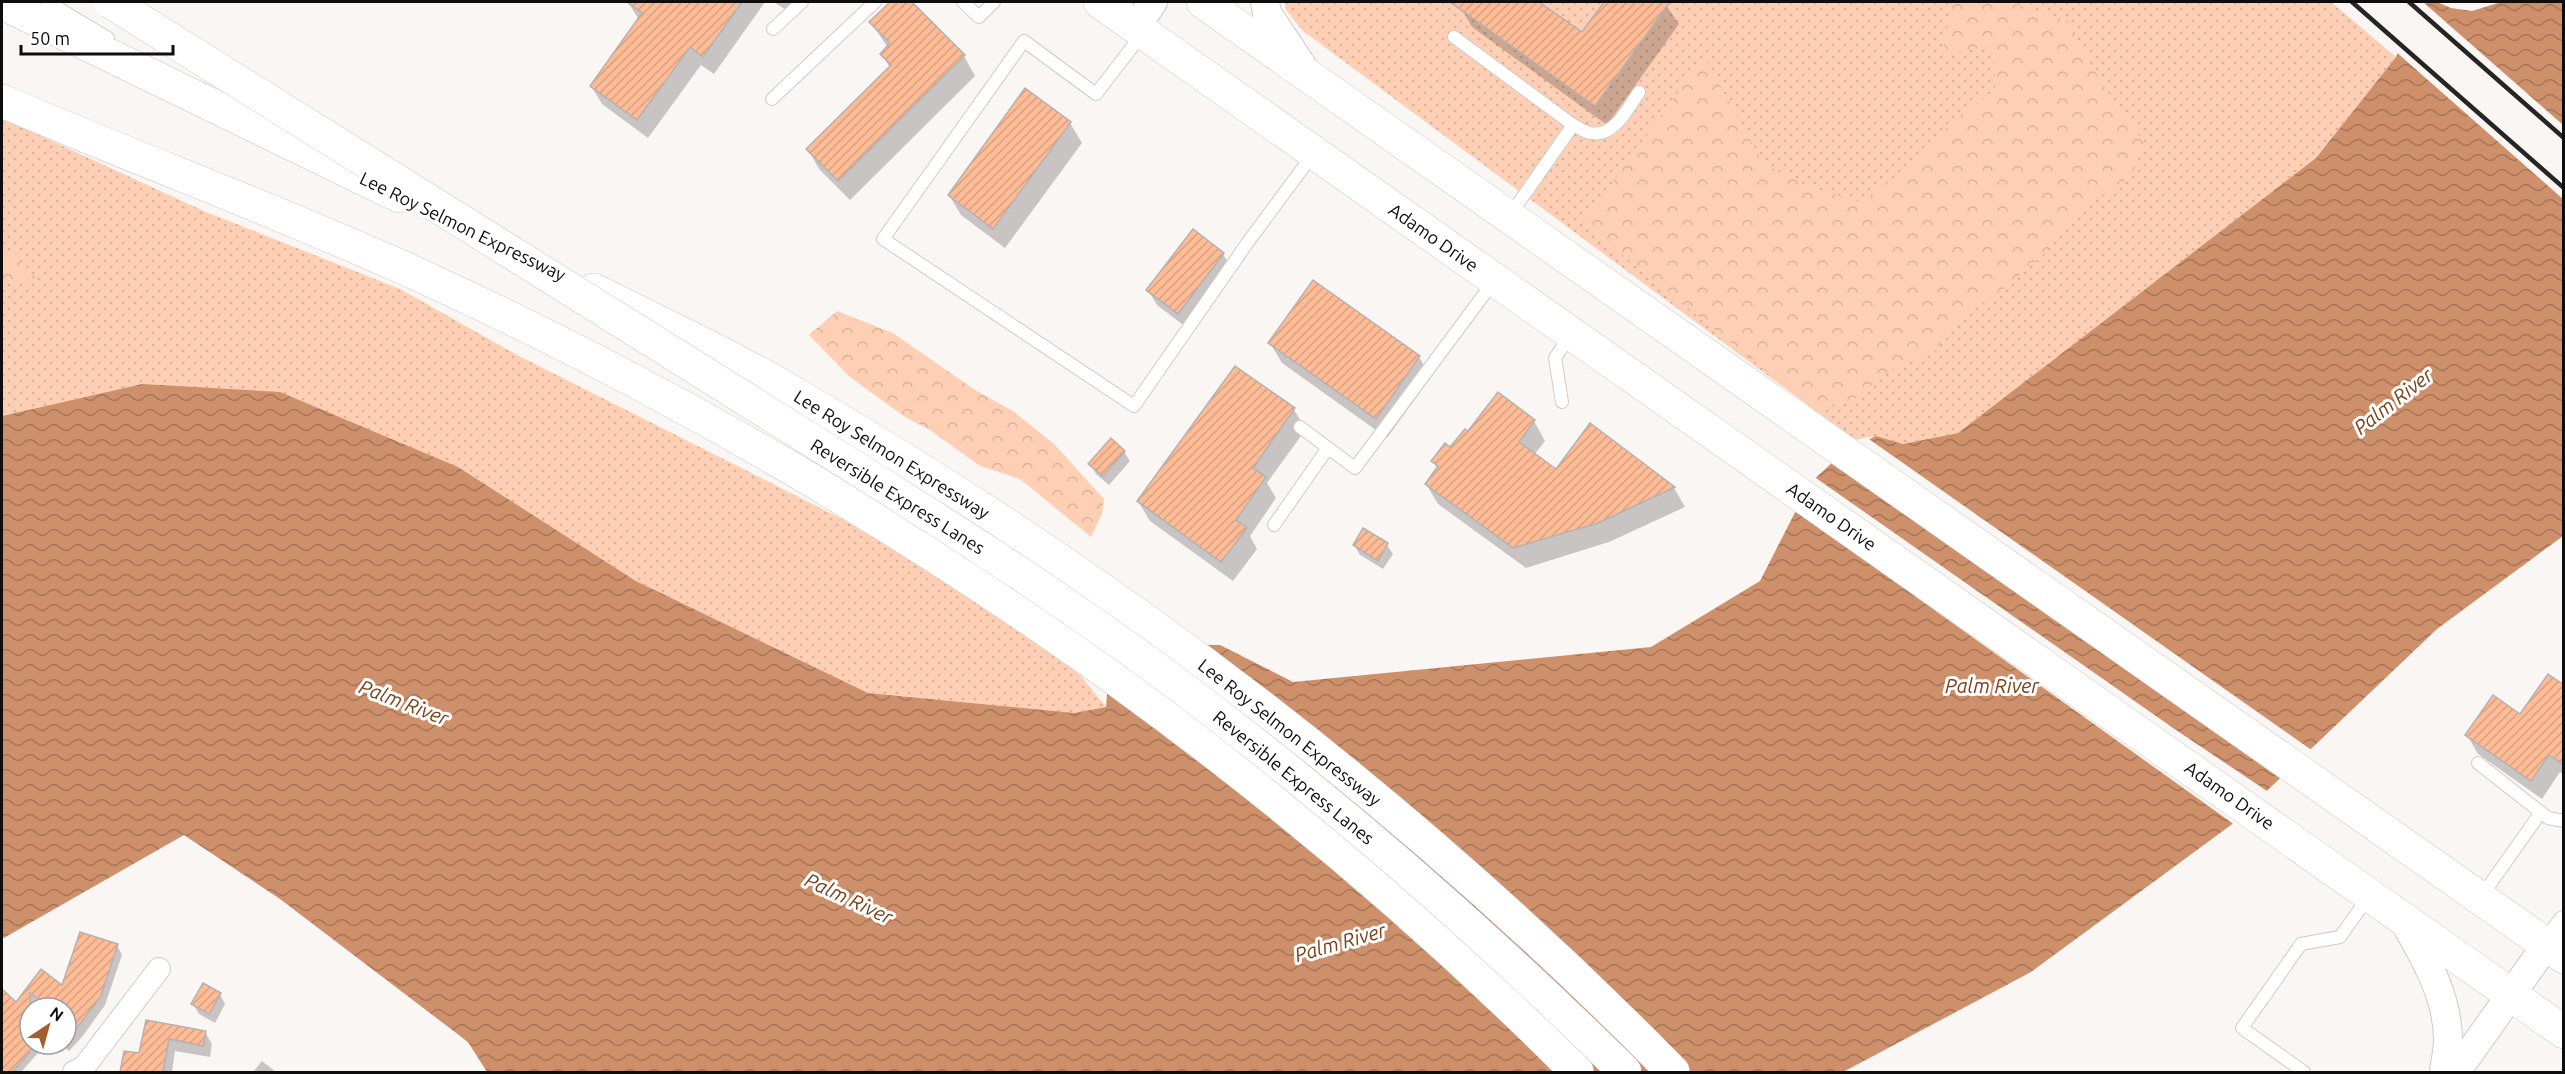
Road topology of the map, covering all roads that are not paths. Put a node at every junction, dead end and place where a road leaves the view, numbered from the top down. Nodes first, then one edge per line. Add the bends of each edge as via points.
1 (48, 2) edge
2 (111, 2) edge
3 (802, 2) edge
4 (875, 2) edge
5 (963, 2) edge
6 (994, 2) edge
7 (1100, 2) edge
8 (1203, 2) edge
9 (1265, 2) edge
10 (2, 3) edge
11 (1144, 20) edge
12 (773, 29) dead end
13 (1454, 37) dead end
14 (1308, 74) junction
15 (157, 80) junction
16 (1639, 92) dead end
17 (772, 99) dead end
18 (2, 101) edge
19 (1573, 125) junction
20 (1315, 152) junction
21 (1509, 216) junction
22 (1495, 280) junction
23 (1572, 333) junction
24 (1562, 402) dead end
25 (1300, 427) dead end
26 (1328, 448) junction
27 (1274, 525) dead end
28 (2478, 763) dead end
29 (2541, 812) junction
30 (2564, 821) edge
31 (2371, 894) junction
32 (2480, 897) junction
33 (2402, 917) junction
34 (2558, 941) edge
35 (159, 969) dead end
36 (2512, 994) junction
37 (2564, 1032) edge
38 (74, 1072) edge
39 (1577, 1072) edge
40 (1625, 1072) edge
41 (1673, 1072) edge
42 (2304, 1072) edge
43 (2444, 1072) edge
44 (2456, 1072) edge

1 - 15 lane via 109,39
2 - 40 main road, Reversible Express Lanes, bridge via 933,517 1120,642 1278,762 1396,860 1553,1001
3 - 12 lane
4 - 17 lane
5 - 6 lane via 980,17
7 - 11 main road, Adamo Drive
8 - 14 main road
9 - 14 street via 1267,14
10 - 15 main road, Lee Roy Selmon Expressway
11 - 20 main road, Adamo Drive
11 - 20 lane via 1096,94 1024,41 883,239 1134,406
13 - 19 lane
14 - 21 main road
15 - 41 main road, Lee Roy Selmon Expressway via 566,276 786,388 965,498 1101,589 1280,721 1416,832 1531,934
16 - 19 lane via 1608,131 1591,134
18 - 39 main road via 386,261 588,358 850,504 952,567 1087,659 1205,747 1352,866
19 - 21 lane
20 - 22 main road, Adamo Drive
21 - 32 main road
22 - 23 main road, Adamo Drive
22 - 26 lane via 1355,468
23 - 24 lane via 1555,358
23 - 31 main road, Adamo Drive
25 - 26 lane
26 - 27 lane
28 - 29 lane
29 - 30 lane via 2548,818
29 - 32 lane
31 - 33 main road, Adamo Drive
31 - 42 lane via 2340,937 2301,944 2242,1028
32 - 34 main road
33 - 36 main road, Adamo Drive
33 - 43 street via 2433,975 2444,1009 2448,1040
34 - 36 street
35 - 38 street via 84,1067
36 - 37 main road, Adamo Drive
36 - 44 street

